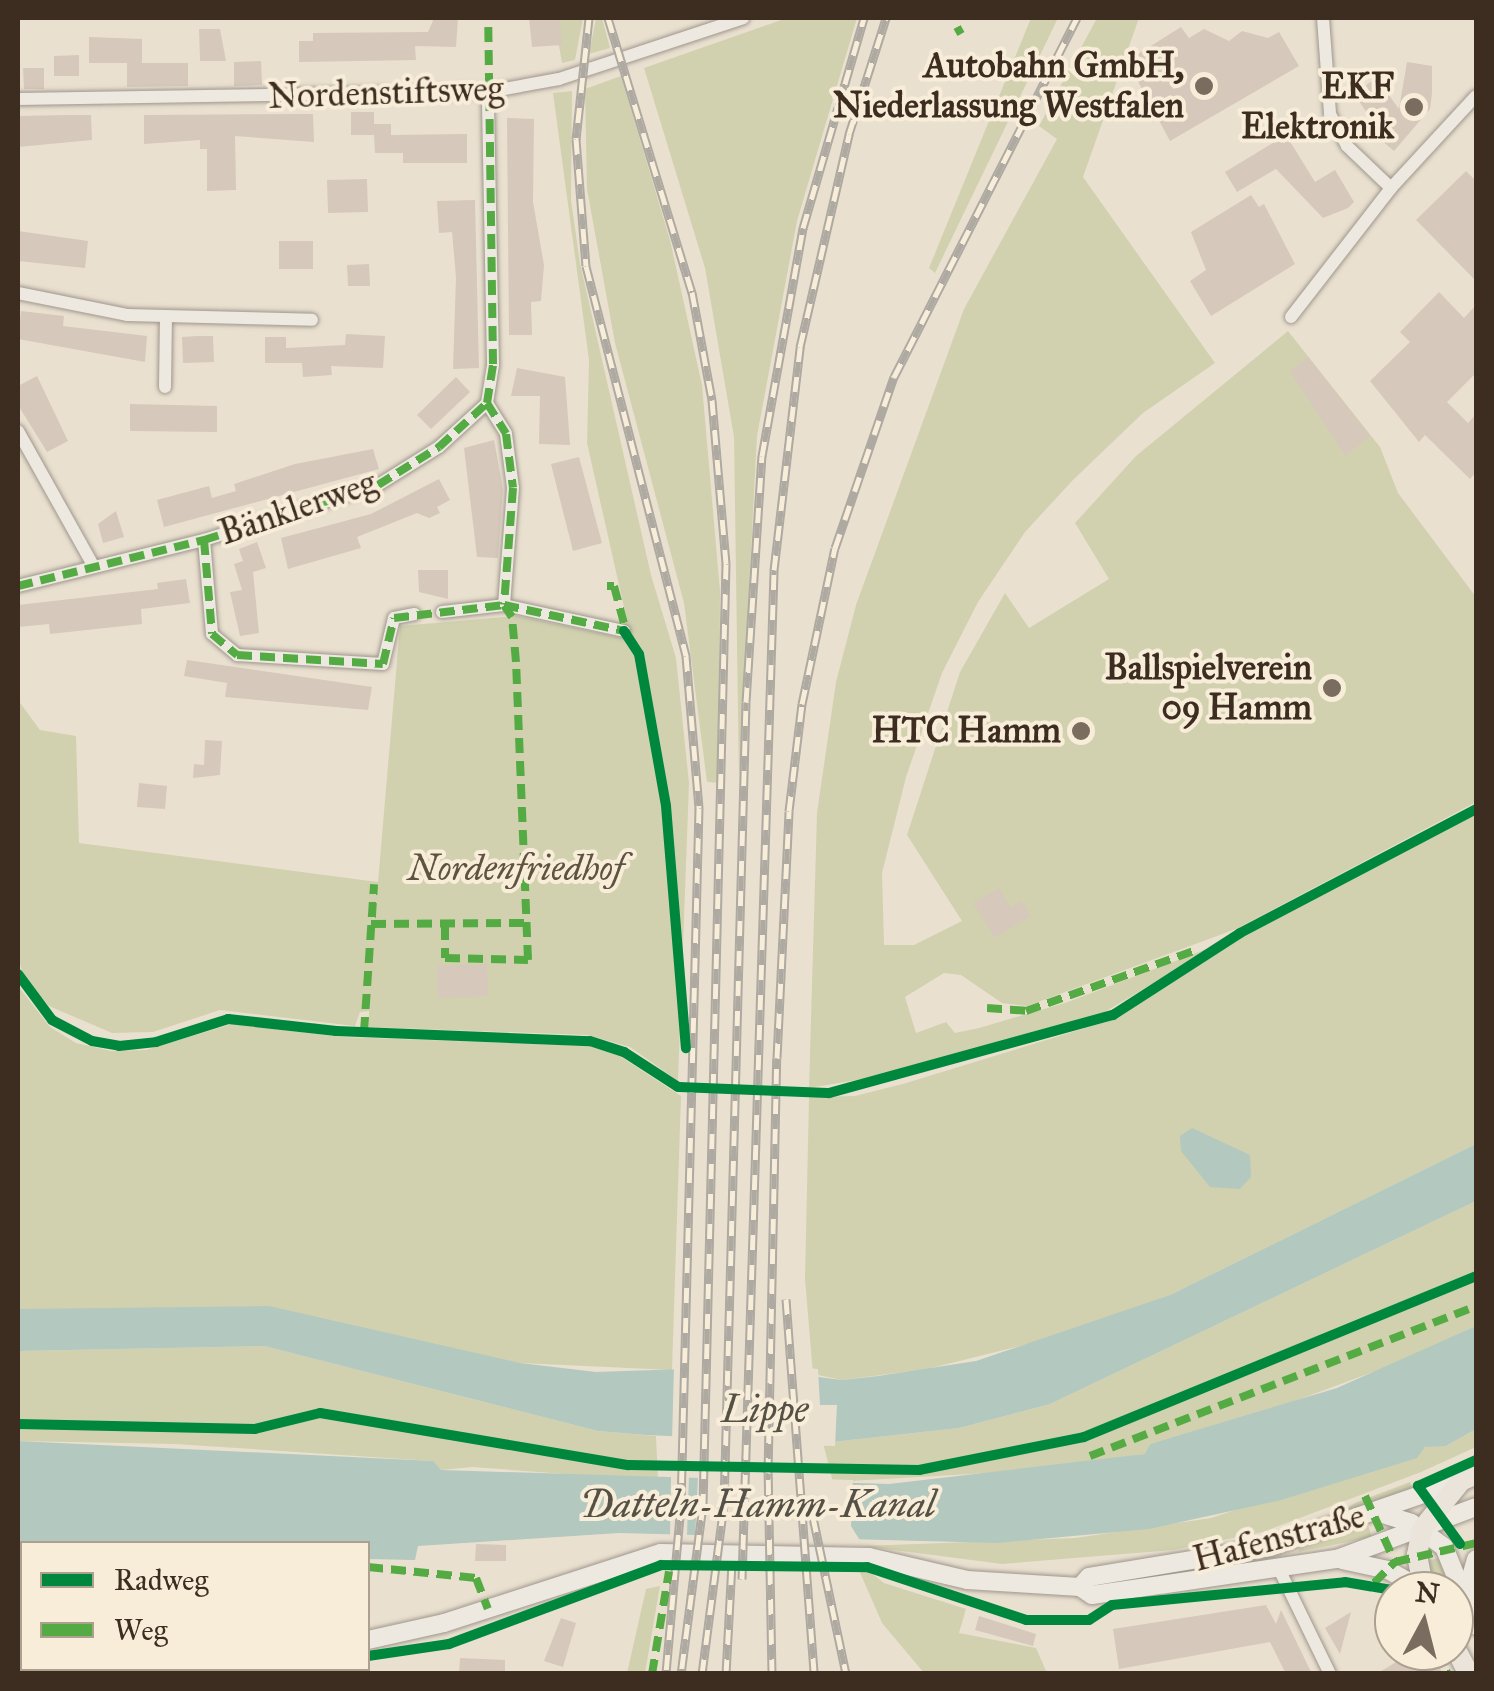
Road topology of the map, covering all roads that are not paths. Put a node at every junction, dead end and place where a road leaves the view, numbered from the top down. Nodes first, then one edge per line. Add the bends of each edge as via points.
1 (742, 18) edge
2 (1323, 18) edge
3 (488, 92) junction
4 (1476, 96) edge
5 (18, 99) edge
6 (1391, 188) junction
7 (18, 293) edge
8 (1291, 317) dead end
9 (166, 318) junction
10 (312, 320) dead end
11 (165, 387) dead end
12 (488, 402) junction
13 (18, 431) edge
14 (204, 540) junction
15 (93, 566) junction
16 (18, 586) edge
17 (504, 606) junction
18 (442, 612) dead end
19 (415, 614) dead end
20 (624, 630) dead end
21 (1469, 1477) edge
22 (1476, 1507) edge
23 (1375, 1512) junction
24 (1422, 1529) junction
25 (1337, 1560) junction
26 (1280, 1570) junction
27 (1390, 1571) edge
28 (1420, 1571) edge
29 (1455, 1571) edge
30 (1080, 1587) junction
31 (370, 1640) edge
32 (1330, 1674) edge

1 - 3 street, Nordenstiftsweg via 559,79
2 - 6 street via 1330,114 1350,150
3 - 5 street, Nordenstiftsweg
3 - 12 street
4 - 6 street
6 - 8 street
7 - 9 street
9 - 10 street
9 - 11 street
12 - 14 street, Bänklerweg via 439,447 378,484
12 - 17 street via 506,434 513,488
13 - 15 street
14 - 15 street, Bänklerweg
14 - 19 street via 212,634 237,655 383,664 394,618
15 - 16 street, Bänklerweg
17 - 18 street
17 - 20 street
21 - 23 main road, Hafenstraße
21 - 24 main road
22 - 24 main road, Hafenstraße
23 - 24 main road
23 - 30 main road, Hafenstraße via 1270,1546 1090,1577
24 - 25 main road, Hafenstraße
24 - 28 main road
24 - 29 main road via 1444,1547
25 - 26 main road, Hafenstraße
25 - 27 main road
26 - 30 main road, Hafenstraße via 1092,1595
26 - 32 street
30 - 31 main road, Hafenstraße via 1011,1587 868,1557 662,1553 444,1624

